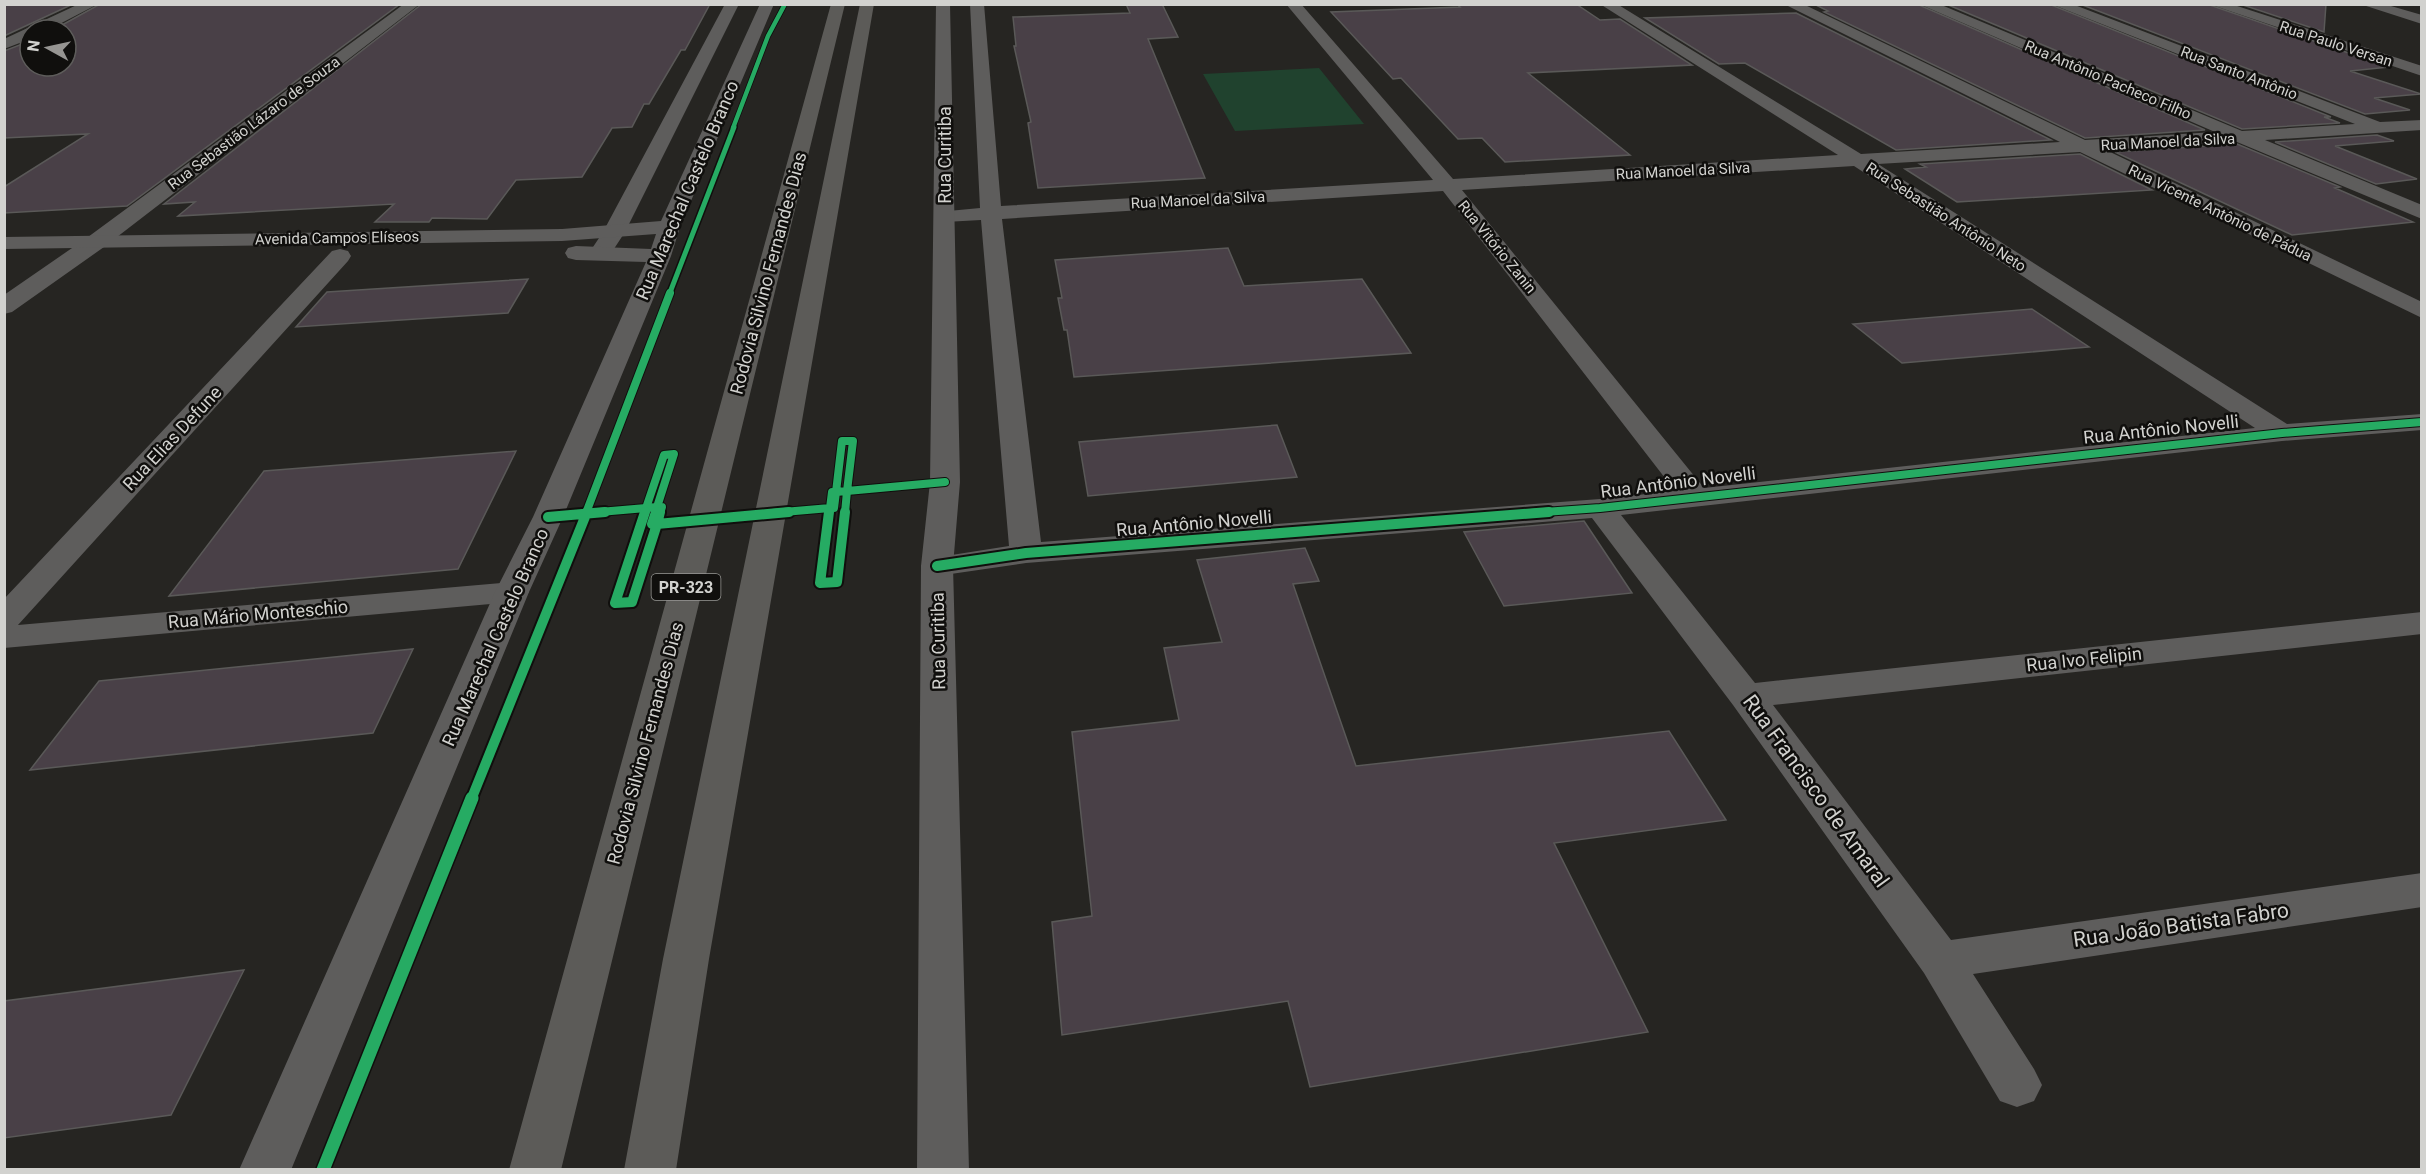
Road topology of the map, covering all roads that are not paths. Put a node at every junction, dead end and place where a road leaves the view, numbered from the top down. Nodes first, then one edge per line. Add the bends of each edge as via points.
1 (91, 4) edge
2 (413, 4) edge
3 (732, 4) edge
4 (767, 4) edge
5 (943, 4) edge
6 (977, 4) edge
7 (1293, 4) edge
8 (1607, 4) edge
9 (1791, 4) edge
10 (1926, 4) edge
11 (2058, 4) edge
12 (2216, 4) edge
13 (2367, 4) edge
14 (851, 11) edge
15 (62, 18) edge
16 (2421, 20) edge
17 (18, 39) edge
18 (4, 45) edge
19 (2421, 71) edge
20 (2421, 125) edge
21 (2382, 127) junction
22 (2243, 137) junction
23 (2421, 142) edge
24 (2083, 147) junction
25 (1858, 160) junction
26 (1448, 185) junction
27 (991, 213) junction
28 (2421, 213) edge
29 (945, 216) junction
30 (614, 232) junction
31 (96, 242) junction
32 (664, 242) junction
33 (4, 243) edge
34 (600, 253) junction
35 (340, 256) junction
36 (4, 259) edge
37 (69, 259) junction
38 (4, 307) edge
39 (2421, 311) edge
40 (2421, 422) edge
41 (2282, 433) junction
42 (1695, 496) junction
43 (1600, 508) junction
44 (1026, 553) junction
45 (937, 566) junction
46 (512, 592) junction
47 (4, 620) edge
48 (2421, 622) edge
49 (4, 637) edge
50 (1746, 696) junction
51 (2421, 890) edge
52 (1940, 960) junction
53 (2017, 1085) dead end
54 (265, 1170) edge
55 (535, 1170) edge
56 (650, 1170) edge
57 (943, 1170) edge

1 - 15 street
2 - 31 street, Rua Sebastião Lázaro de Souza
3 - 30 street, Rua Marechal Castelo Branco
4 - 32 street, Rua Marechal Castelo Branco
5 - 29 street, Rua Curitiba
6 - 27 street
7 - 26 street, Rua Vitório Zanin
8 - 25 street, Rua Sebastião Antônio Neto
9 - 24 street, Rua Vicente Antônio de Pádua
10 - 22 street, Rua Antônio Pacheco Filho
11 - 21 street, Rua Santo Antônio
12 - 19 street, Rua Paulo Versan
13 - 16 street
14 - 55 highway, Rodovia Silvino Fernandes Dias / PR-323
14 - 56 highway, Rodovia Silvino Fernandes Dias / PR-323
17 - 18 street
20 - 21 street, Rua Manoel da Silva
21 - 22 street, Rua Manoel da Silva
21 - 23 street, Rua Santo Antônio
22 - 24 street, Rua Manoel da Silva
22 - 28 street, Rua Antônio Pacheco Filho
24 - 25 street, Rua Manoel da Silva
24 - 39 street, Rua Vicente Antônio de Pádua
25 - 26 street, Rua Manoel da Silva
25 - 41 street, Rua Sebastião Antônio Neto
26 - 27 street, Rua Manoel da Silva
26 - 42 street, Rua Vitório Zanin
27 - 29 street, Rua Manoel da Silva
27 - 44 street
29 - 45 street, Rua Curitiba via 945,482
30 - 31 street, Avenida Campos Elíseos
30 - 32 street, Avenida Campos Elíseos
30 - 34 street, Rua Marechal Castelo Branco
31 - 33 street, Avenida Campos Elíseos
31 - 37 street, Rua Sebastião Lázaro de Souza
32 - 34 street, Avenida Campos Elíseos
32 - 46 street, Rua Marechal Castelo Branco via 548,517
34 - 35 street, Avenida Campos Elíseos
35 - 37 street, Avenida Campos Elíseos
35 - 47 street, Rua Elias Defune
36 - 37 street, Avenida Campos Elíseos
37 - 38 street, Rua Sebastião Lázaro de Souza
40 - 41 street, Rua Antônio Novelli
41 - 42 street, Rua Antônio Novelli
42 - 43 street, Rua Antônio Novelli
43 - 44 street, Rua Antônio Novelli
43 - 50 street, Rua Francisco de Amaral
44 - 45 street, Rua Antônio Novelli
45 - 57 street, Rua Curitiba
46 - 49 street, Rua Mário Monteschio
46 - 54 street, Rua Marechal Castelo Branco
48 - 50 street, Rua Ivo Felipin
50 - 52 street, Rua Francisco de Amaral
51 - 52 street, Rua João Batista Fabro
52 - 53 street, Rua Francisco de Amaral

